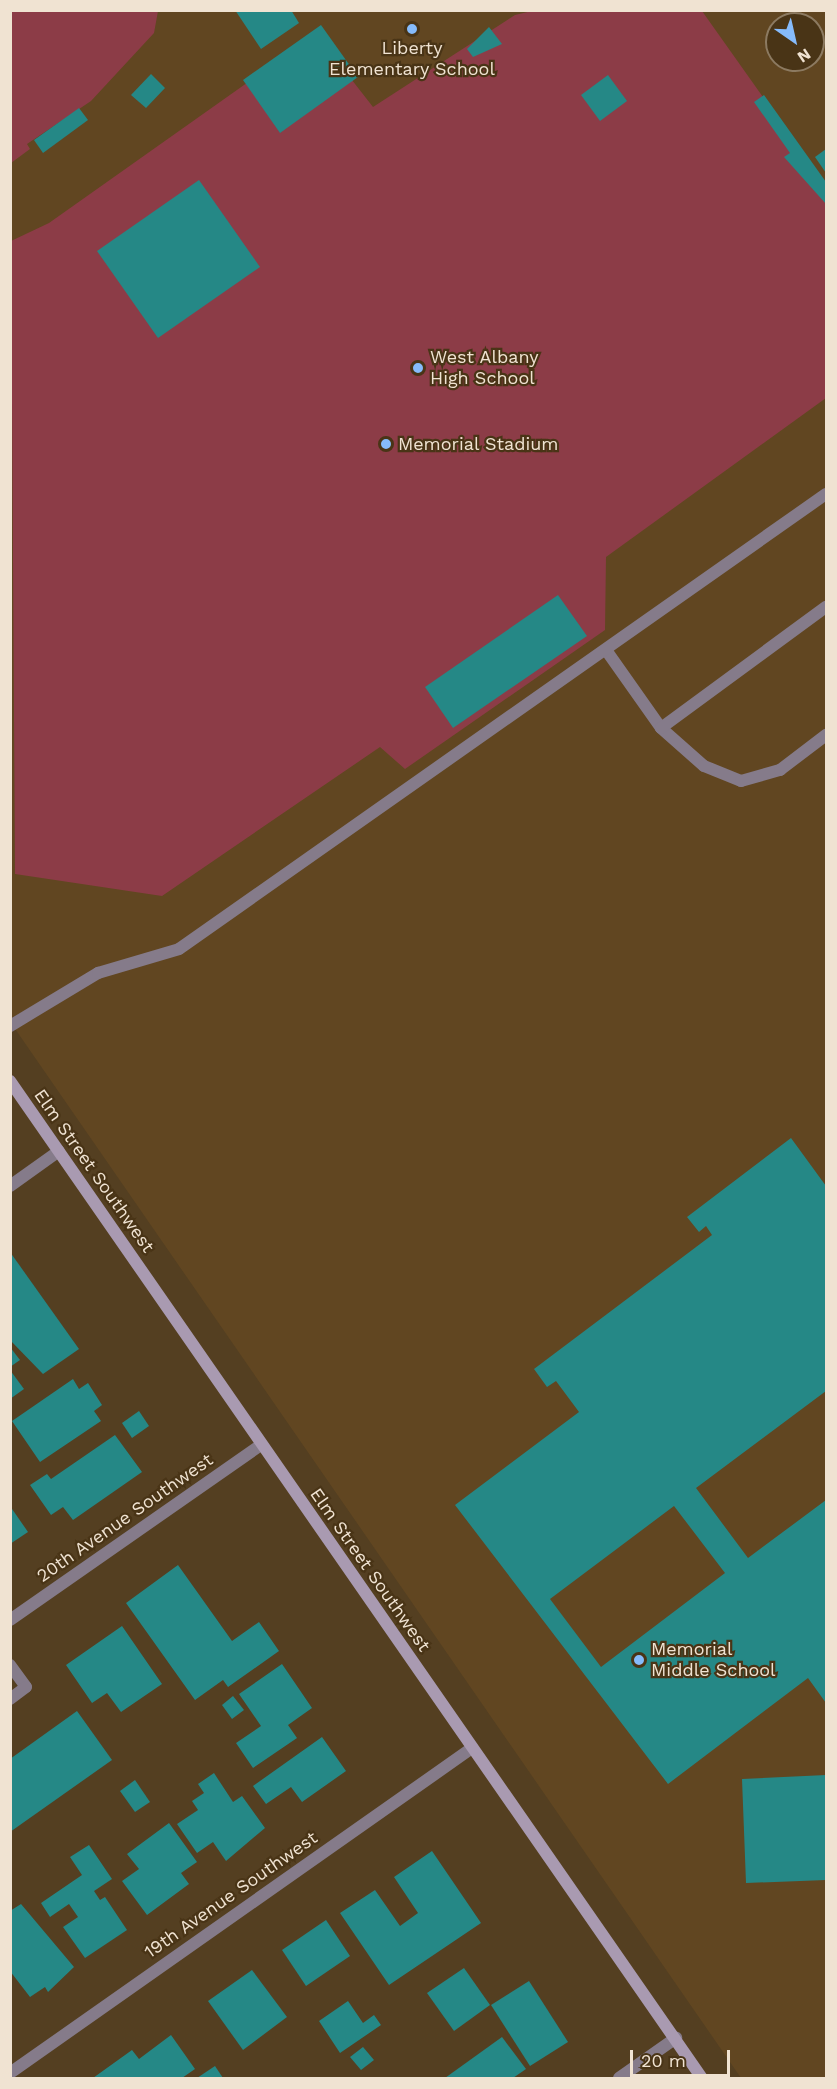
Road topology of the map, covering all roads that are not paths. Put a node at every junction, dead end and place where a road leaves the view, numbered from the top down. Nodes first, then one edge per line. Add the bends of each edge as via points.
1 (826, 494) edge
2 (826, 607) edge
3 (606, 650) junction
4 (661, 728) junction
5 (826, 735) edge
6 (10, 1026) edge
7 (10, 1082) edge
8 (59, 1151) junction
9 (10, 1186) edge
10 (261, 1445) junction
11 (10, 1620) edge
12 (10, 1665) edge
13 (10, 1699) edge
14 (472, 1748) junction
15 (676, 2038) junction
16 (11, 2076) edge
17 (619, 2079) edge
18 (702, 2079) edge

1 - 3 street
2 - 4 street
3 - 4 street
3 - 6 street via 179,949 98,973
4 - 5 street via 704,766 741,782 780,770
7 - 8 street, Elm Street Southwest
8 - 9 street
8 - 10 street, Elm Street Southwest
10 - 11 street, 20th Avenue Southwest
10 - 14 street, Elm Street Southwest
12 - 13 street via 26,1687
14 - 15 street, Elm Street Southwest
14 - 16 street, 19th Avenue Southwest
15 - 17 street
15 - 18 street, Elm Street Southwest

